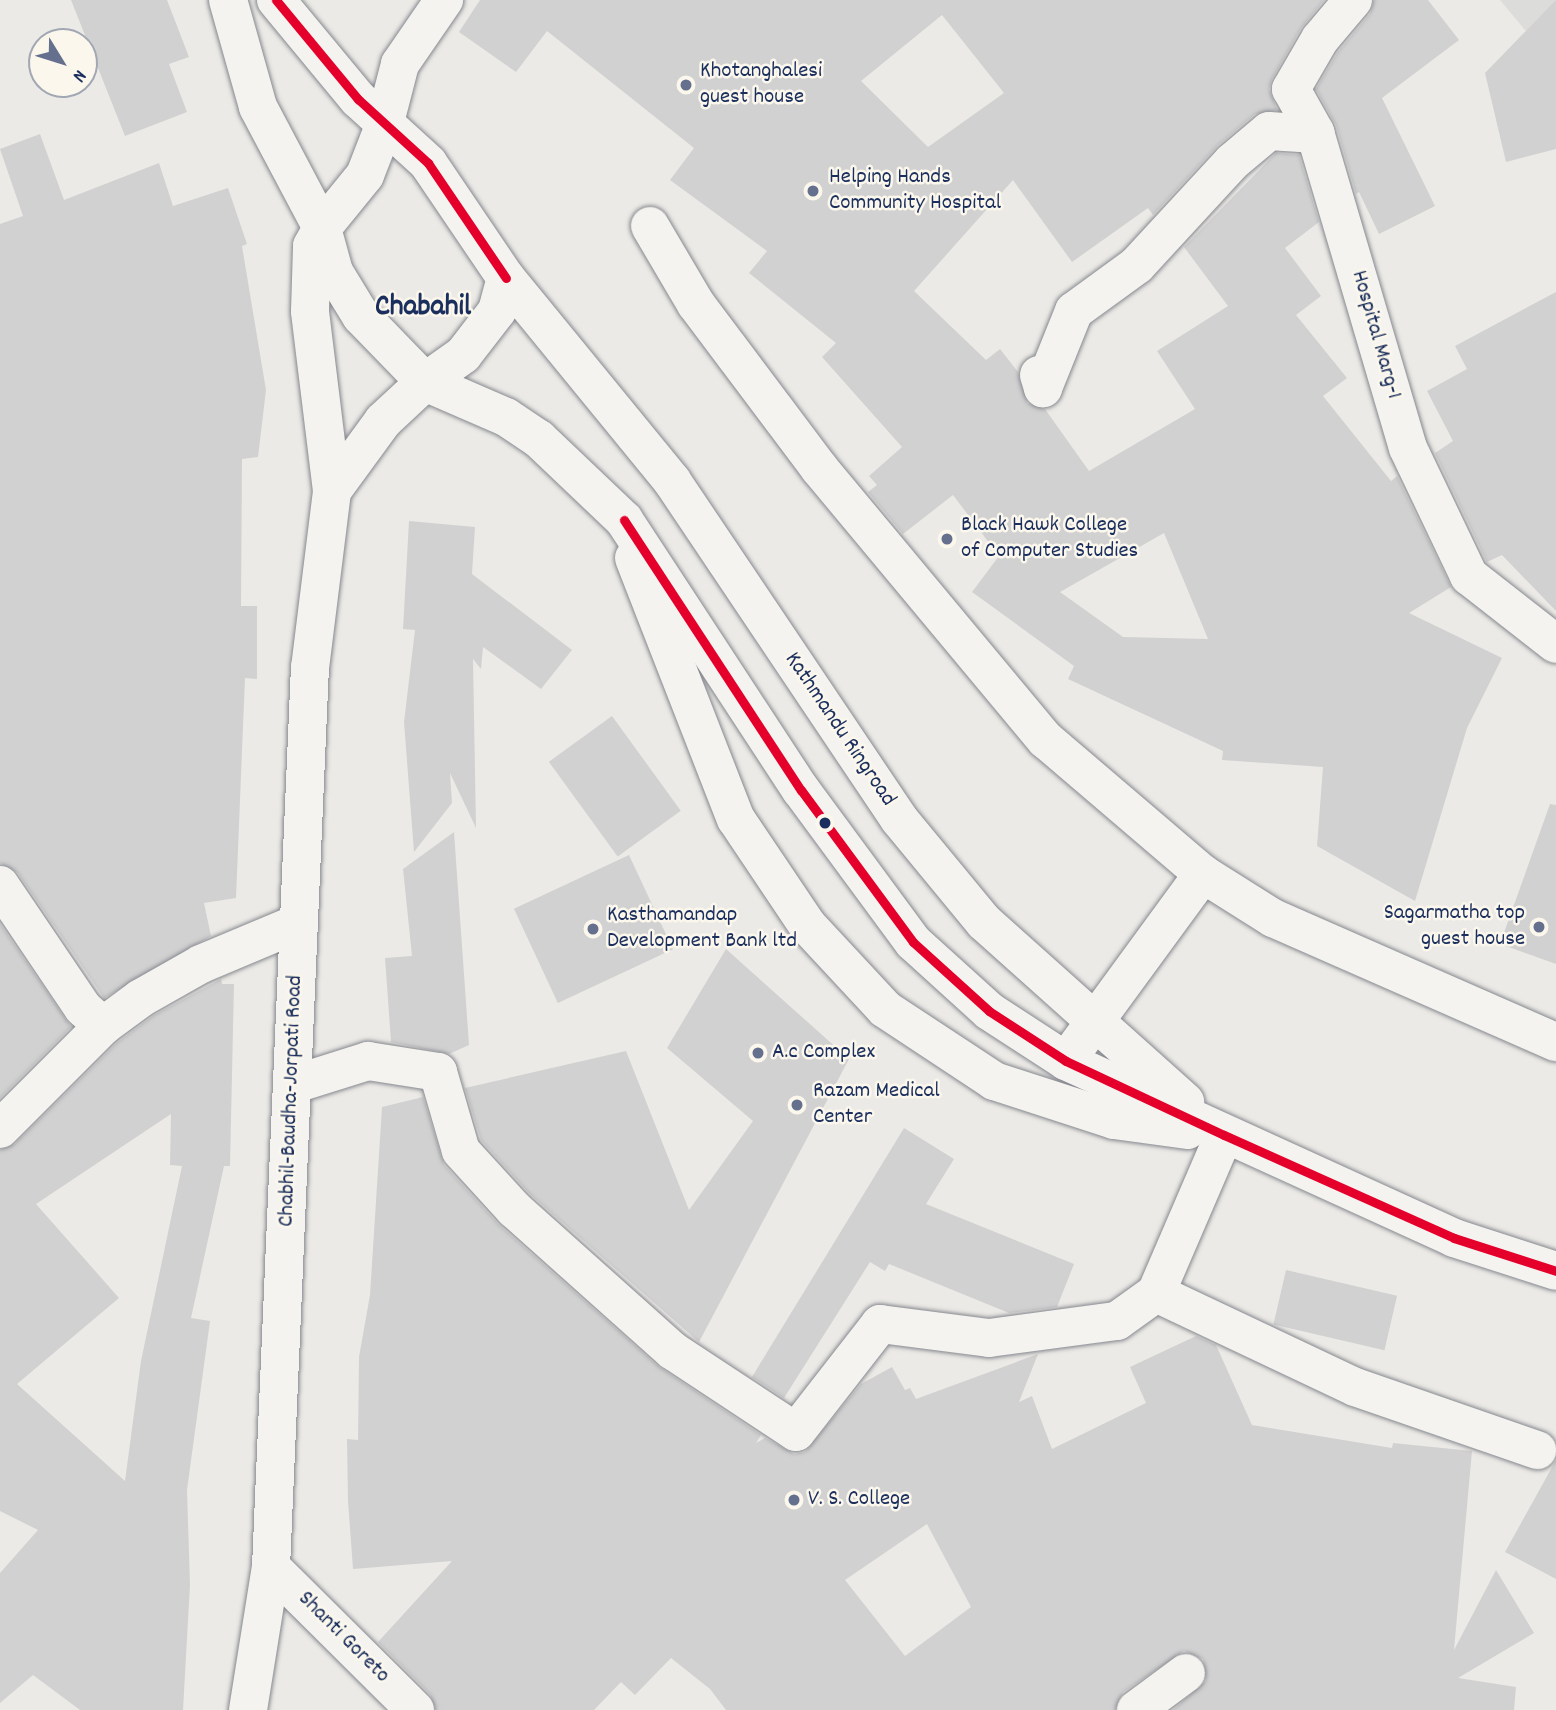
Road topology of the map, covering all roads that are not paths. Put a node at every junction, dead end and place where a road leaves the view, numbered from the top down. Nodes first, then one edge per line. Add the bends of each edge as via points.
1 (228, 0) edge
2 (276, 0) edge
3 (444, 0) edge
4 (1353, 0) edge
5 (384, 126) junction
6 (1316, 134) junction
7 (650, 226) dead end
8 (322, 228) junction
9 (506, 278) junction
10 (1039, 375) dead end
11 (425, 382) junction
12 (332, 491) junction
13 (624, 520) junction
14 (1556, 644) edge
15 (1203, 874) junction
16 (0, 885) edge
17 (296, 924) junction
18 (93, 1017) junction
19 (1093, 1023) junction
20 (1552, 1032) edge
21 (1066, 1061) junction
22 (295, 1084) junction
23 (0, 1129) edge
24 (1224, 1135) junction
25 (1556, 1270) edge
26 (1156, 1293) junction
27 (1537, 1450) dead end
28 (271, 1567) junction
29 (1186, 1673) dead end
30 (248, 1710) edge
31 (415, 1710) edge
32 (1136, 1710) edge

1 - 8 main road via 258,107
2 - 5 main road, Kathmandu Ringroad
3 - 5 main road via 400,64
4 - 6 main road, Hospital Marg-1 via 1320,39 1292,89
5 - 8 main road via 365,175
5 - 9 main road, Kathmandu Ringroad via 428,163
6 - 10 main road via 1269,131 1232,162 1137,265 1074,311 1043,388
6 - 14 main road, Hospital Marg-1 via 1413,460 1469,576
7 - 15 main road via 696,304 819,468 950,628 1046,740
8 - 11 main road via 334,272 362,316
8 - 12 main road via 312,246 310,311
9 - 11 main road via 489,322 463,355
9 - 19 main road, Kathmandu Ringroad via 672,481 900,819 984,922
11 - 12 main road via 383,421
11 - 13 main road, Kathmandu Ringroad via 506,417 539,439
12 - 17 main road, Chabhil-Baudha-Jorpati Road via 310,668
13 - 21 main road, Kathmandu Ringroad via 801,790 913,942 989,1011
13 - 24 main road via 641,584 736,819 808,926 885,1009 994,1082 1114,1120
15 - 19 main road
15 - 20 main road via 1298,933
16 - 18 main road
17 - 18 main road
17 - 22 main road, Chabhil-Baudha-Jorpati Road
18 - 23 main road
19 - 21 main road
19 - 24 main road, Kathmandu Ringroad
21 - 24 main road, Kathmandu Ringroad
22 - 26 main road via 368,1061 438,1072 461,1151 514,1209 673,1351 796,1432 880,1324 989,1338 1117,1321
22 - 28 main road, Chabhil-Baudha-Jorpati Road
24 - 25 main road, Kathmandu Ringroad via 1454,1238
24 - 26 main road
26 - 27 main road via 1355,1387
28 - 30 main road, Chabhil-Baudha-Jorpati Road
28 - 31 main road, Shanti Goreto
29 - 32 main road

